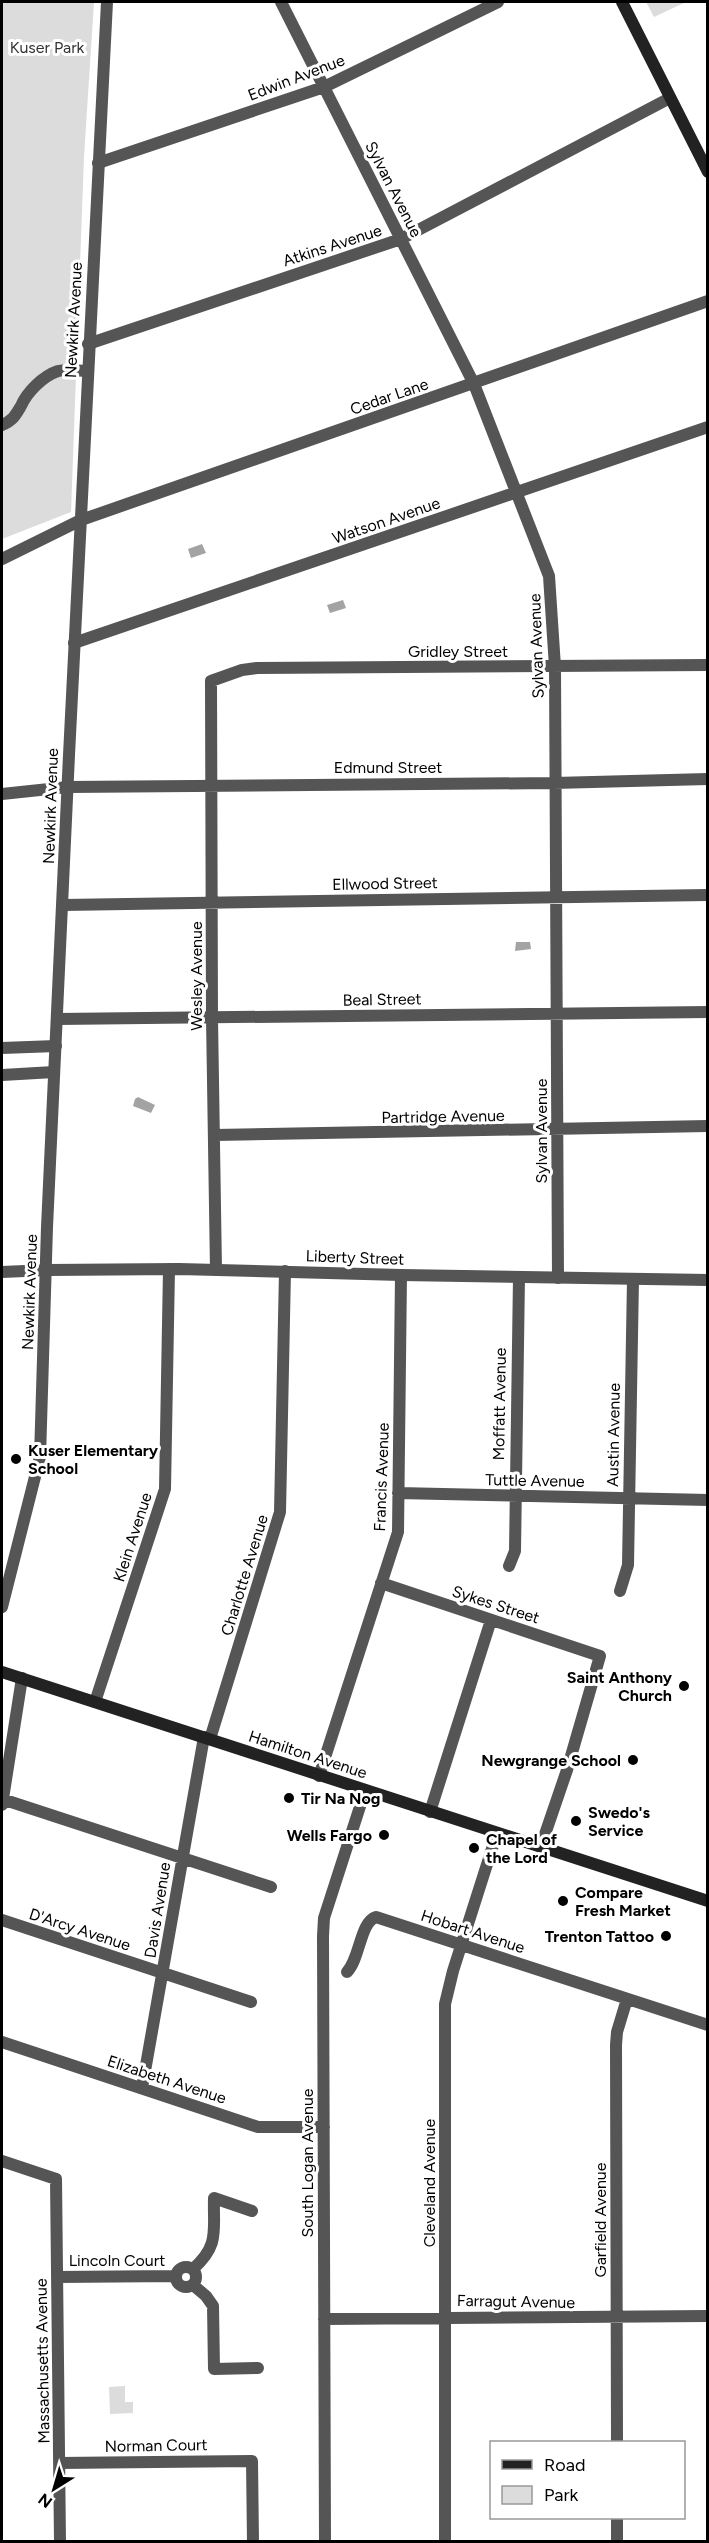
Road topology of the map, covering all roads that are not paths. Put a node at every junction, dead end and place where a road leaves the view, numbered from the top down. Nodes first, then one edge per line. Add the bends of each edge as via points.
1 (107, 2) edge
2 (281, 2) edge
3 (498, 2) edge
4 (622, 2) edge
5 (324, 87) junction
6 (670, 98) junction
7 (704, 158) edge
8 (98, 163) junction
9 (708, 171) edge
10 (401, 239) junction
11 (708, 301) edge
12 (88, 344) junction
13 (87, 371) junction
14 (474, 384) junction
15 (2, 424) edge
16 (708, 427) edge
17 (517, 493) junction
18 (81, 520) junction
19 (2, 559) edge
20 (74, 643) junction
21 (708, 665) edge
22 (555, 667) junction
23 (211, 681) joint
24 (708, 779) edge
25 (554, 783) junction
26 (212, 784) junction
27 (68, 787) junction
28 (2, 794) edge
29 (708, 895) edge
30 (556, 897) junction
31 (213, 902) junction
32 (63, 904) junction
33 (708, 1012) edge
34 (556, 1013) junction
35 (212, 1018) junction
36 (57, 1019) junction
37 (56, 1046) junction
38 (2, 1048) edge
39 (54, 1072) junction
40 (2, 1075) edge
41 (708, 1126) edge
42 (558, 1130) junction
43 (215, 1136) junction
44 (169, 1269) junction
45 (46, 1270) junction
46 (216, 1270) junction
47 (285, 1271) junction
48 (2, 1272) edge
49 (401, 1275) junction
50 (519, 1277) junction
51 (558, 1278) junction
52 (633, 1279) junction
53 (708, 1280) edge
54 (398, 1493) junction
55 (514, 1496) junction
56 (629, 1498) junction
57 (708, 1500) edge
58 (509, 1566) dead end
59 (381, 1583) junction
60 (620, 1591) dead end
61 (2, 1607) edge
62 (491, 1620) junction
63 (2, 1672) edge
64 (22, 1678) junction
65 (95, 1702) junction
66 (207, 1738) junction
67 (320, 1776) junction
68 (365, 1791) junction
69 (2, 1801) edge
70 (430, 1812) junction
71 (497, 1833) junction
72 (541, 1846) junction
73 (182, 1858) junction
74 (271, 1887) dead end
75 (708, 1901) edge
76 (2, 1920) edge
77 (461, 1946) junction
78 (346, 1972) dead end
79 (164, 1974) junction
80 (627, 1999) junction
81 (251, 2002) dead end
82 (708, 2025) edge
83 (2, 2042) edge
84 (142, 2088) junction
85 (324, 2127) junction
86 (2, 2161) edge
87 (252, 2211) dead end
88 (193, 2269) junction
89 (176, 2276) junction
90 (57, 2277) junction
91 (193, 2285) junction
92 (446, 2316) junction
93 (617, 2316) junction
94 (708, 2316) edge
95 (324, 2319) junction
96 (258, 2368) dead end
97 (617, 2441) edge
98 (59, 2463) junction
99 (617, 2519) edge
100 (60, 2541) edge
101 (253, 2541) edge
102 (325, 2541) edge
103 (445, 2541) edge
104 (617, 2541) edge

1 - 8 street, Newkirk Avenue
2 - 5 street, Sylvan Avenue
3 - 5 street, Edwin Avenue
4 - 6 main road
5 - 8 street, Edwin Avenue
5 - 10 street, Sylvan Avenue
6 - 7 main road
6 - 10 street, Atkins Avenue
7 - 9 main road
8 - 12 street, Newkirk Avenue
10 - 12 street, Atkins Avenue
10 - 14 street, Sylvan Avenue
11 - 14 street, Cedar Lane
12 - 13 street, Newkirk Avenue
13 - 15 street via 60,371 45,378 17,415
13 - 18 street, Newkirk Avenue
14 - 17 street, Sylvan Avenue
14 - 18 street, Cedar Lane
16 - 17 street, Watson Avenue
17 - 20 street, Watson Avenue
17 - 22 street, Sylvan Avenue via 549,576
18 - 19 street, Cedar Lane
18 - 20 street, Newkirk Avenue
20 - 27 street, Newkirk Avenue
21 - 22 street, Gridley Street
22 - 23 street, Gridley Street via 257,668
22 - 25 street, Sylvan Avenue
23 - 26 street, Wesley Avenue
24 - 25 street, Edmund Street
25 - 26 street, Edmund Street
25 - 30 street, Sylvan Avenue
26 - 27 street, Edmund Street
26 - 31 street, Wesley Avenue
27 - 28 street, Edmund Street
27 - 32 street, Newkirk Avenue
29 - 30 street, Ellwood Street
30 - 31 street, Ellwood Street
30 - 34 street, Sylvan Avenue
31 - 32 street, Ellwood Street
31 - 35 street, Wesley Avenue
32 - 36 street, Newkirk Avenue
33 - 34 street, Beal Street
34 - 35 street, Beal Street
34 - 42 street, Sylvan Avenue
35 - 36 street, Beal Street
35 - 43 street, Wesley Avenue
36 - 37 street, Newkirk Avenue
37 - 38 street
37 - 39 street, Newkirk Avenue
39 - 40 street
39 - 45 street, Newkirk Avenue
41 - 42 street, Partridge Avenue
42 - 43 street, Partridge Avenue
42 - 51 street, Sylvan Avenue
43 - 46 street, Wesley Avenue
44 - 45 street, Liberty Street
44 - 46 street, Liberty Street
44 - 65 street, Klein Avenue via 165,1489
45 - 48 street, Liberty Street
45 - 61 street, Newkirk Avenue via 40,1457
46 - 47 street, Liberty Street
47 - 49 street, Liberty Street
47 - 66 street, Charlotte Avenue via 280,1512
49 - 50 street, Liberty Street
49 - 54 street, Francis Avenue
50 - 51 street, Liberty Street
50 - 55 street, Moffatt Avenue
51 - 52 street, Liberty Street
52 - 53 street, Liberty Street
52 - 56 street, Austin Avenue
54 - 55 street, Tuttle Avenue
54 - 59 street, Francis Avenue via 398,1532
55 - 56 street, Tuttle Avenue
55 - 58 street, Moffatt Avenue via 514,1551
56 - 57 street, Tuttle Avenue
56 - 60 street, Austin Avenue via 628,1565
59 - 62 street, Sykes Street
59 - 67 street, Francis Avenue
62 - 70 street
62 - 72 street, Sykes Street via 600,1656
63 - 64 main road, Hamilton Avenue
64 - 65 main road, Hamilton Avenue
64 - 69 street
65 - 66 main road, Hamilton Avenue
66 - 67 main road, Hamilton Avenue
66 - 73 street, Davis Avenue
67 - 68 main road, Hamilton Avenue
68 - 70 main road, Hamilton Avenue
68 - 85 street, South Logan Avenue via 324,1918
69 - 73 street
70 - 71 main road, Hamilton Avenue
71 - 72 main road, Hamilton Avenue
71 - 77 street, Cleveland Avenue
72 - 75 main road, Hamilton Avenue
73 - 74 street
73 - 79 street, Davis Avenue
76 - 79 street, D'Arcy Avenue
77 - 78 street, Hobart Avenue via 376,1917 368,1923 355,1960
77 - 80 street, Hobart Avenue
77 - 92 street, Cleveland Avenue via 445,2004
79 - 81 street, D'Arcy Avenue
79 - 84 street, Davis Avenue
80 - 82 street, Hobart Avenue
80 - 93 street, Garfield Avenue via 616,2045
83 - 84 street, Elizabeth Avenue
84 - 85 street, Elizabeth Avenue via 258,2127
85 - 95 street, South Logan Avenue
86 - 90 street, Massachusetts Avenue via 56,2179
87 - 88 street via 214,2198 213,2246
88 - 89 street, Lincoln Court via 183,2267
88 - 91 street via 197,2275
89 - 90 street, Lincoln Court
89 - 91 street, Lincoln Court via 182,2286
90 - 98 street, Massachusetts Avenue
91 - 96 street via 213,2307 214,2369
92 - 93 street, Farragut Avenue
92 - 95 street, Farragut Avenue
92 - 103 street, Cleveland Avenue
93 - 94 street, Farragut Avenue
93 - 97 street, Garfield Avenue
95 - 102 street, South Logan Avenue
98 - 100 street, Massachusetts Avenue
98 - 101 street, Norman Court via 252,2461
99 - 104 street

